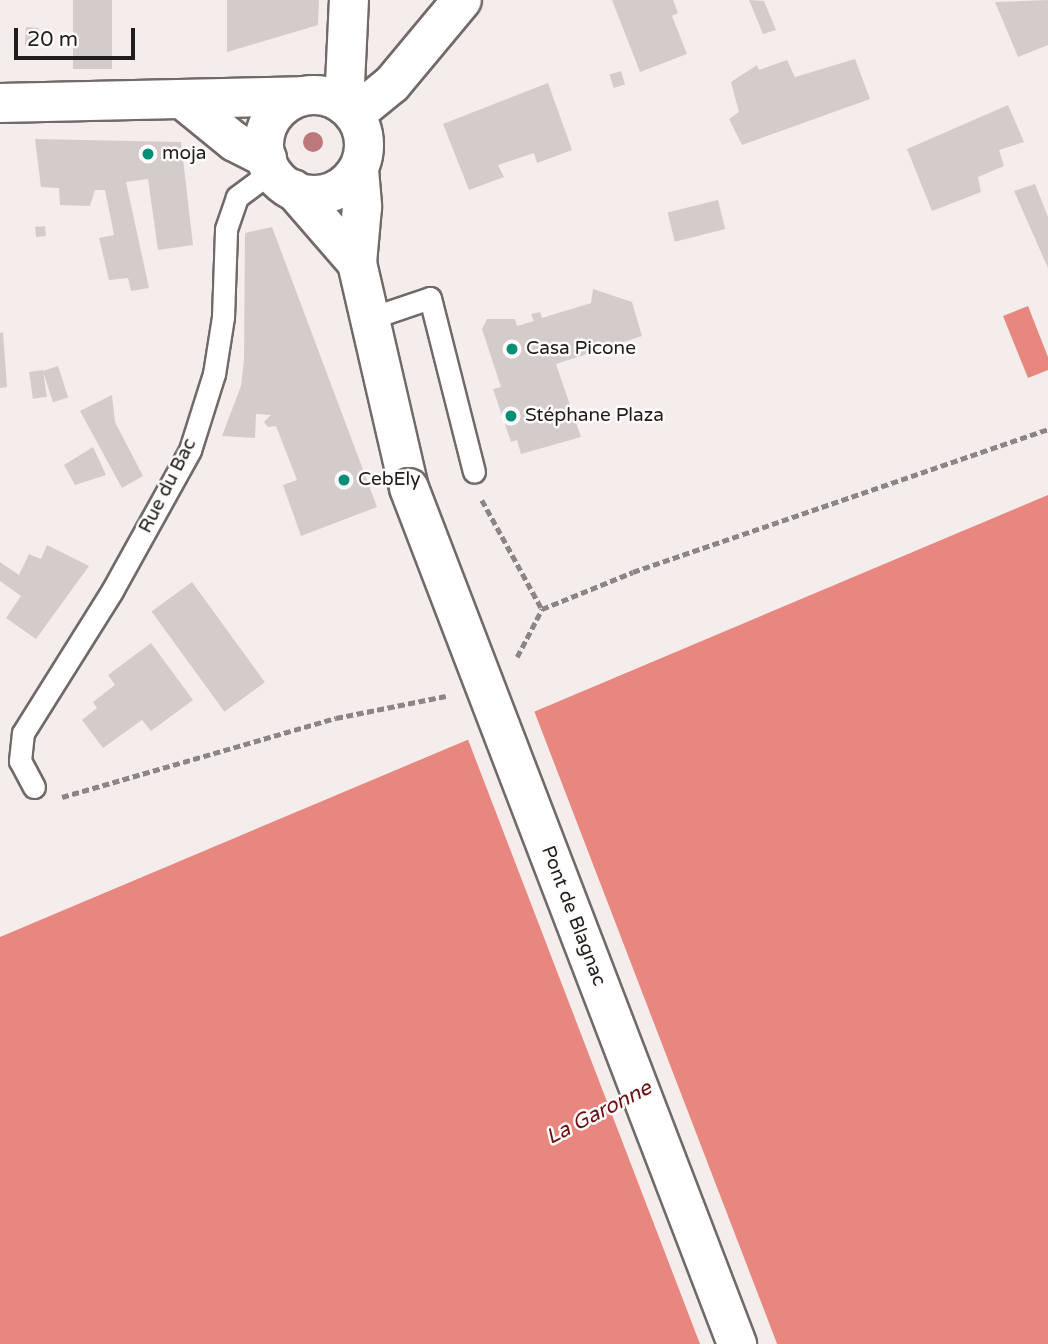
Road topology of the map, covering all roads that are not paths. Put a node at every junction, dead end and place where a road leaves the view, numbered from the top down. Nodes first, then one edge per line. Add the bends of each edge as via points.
1 (349, 0) edge
2 (462, 0) edge
3 (302, 96) junction
4 (183, 99) junction
5 (0, 103) edge
6 (349, 110) junction
7 (359, 170) junction
8 (277, 173) junction
9 (357, 263) junction
10 (371, 318) junction
11 (474, 472) road end
12 (34, 787) road end
13 (737, 1344) edge

1 - 6 main road
2 - 6 main road via 392,84
3 - 4 main road
3 - 6 main road via 331,98
3 - 8 main road via 286,103 271,121
4 - 5 main road
4 - 8 main road
6 - 7 main road via 364,145
7 - 8 main road via 351,181 321,194
7 - 9 main road via 362,207
8 - 9 main road
8 - 12 lane, Rue du Bac via 237,197 226,229 223,317 214,374 190,450 112,591 23,733 20,761
9 - 10 main road, Pont de Blagnac
10 - 11 lane via 430,298
10 - 13 main road, Pont de Blagnac, bridge via 409,488

